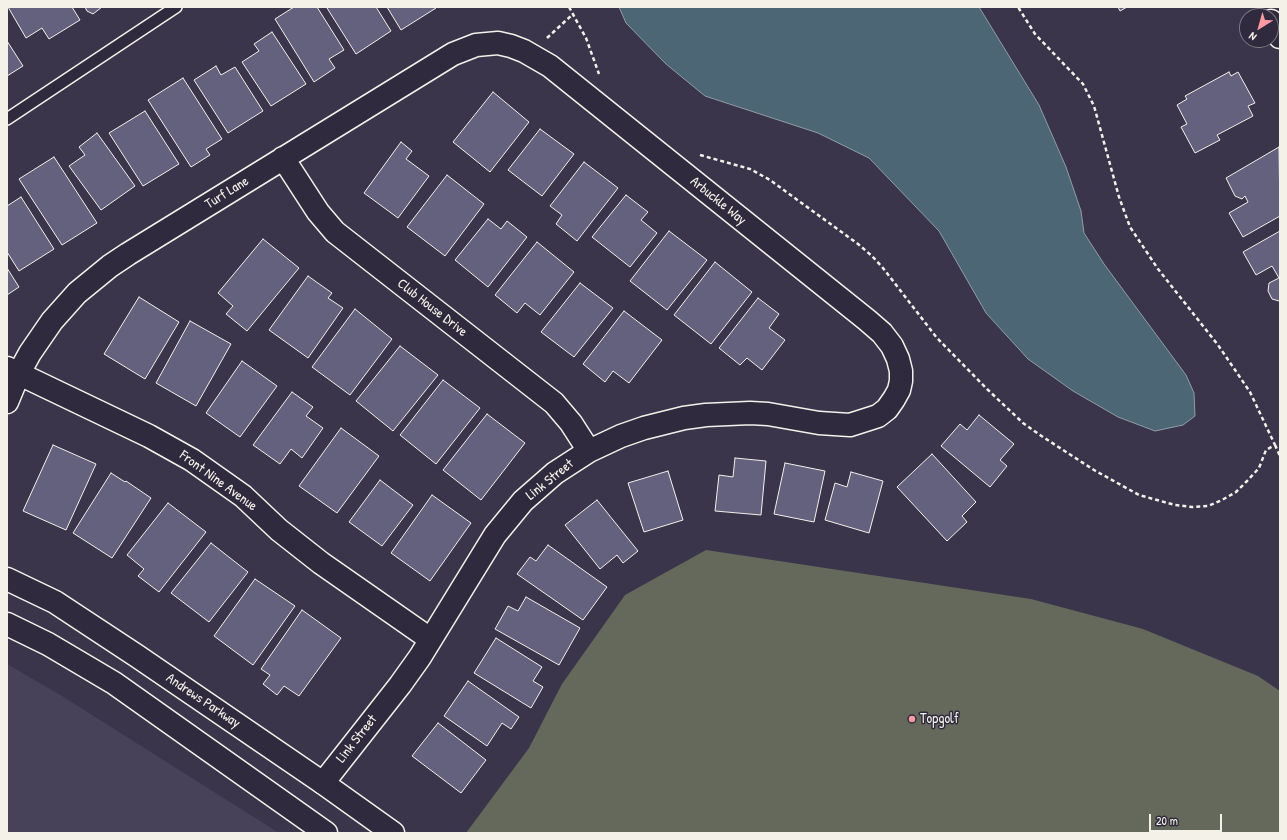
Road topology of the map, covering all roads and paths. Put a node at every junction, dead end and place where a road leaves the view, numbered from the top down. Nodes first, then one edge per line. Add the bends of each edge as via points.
1 (176, 7) edge
2 (569, 7) edge
3 (1018, 7) edge
4 (573, 14) junction
5 (498, 43) joint
6 (541, 43) dead end
7 (601, 79) dead end
8 (7, 119) edge
9 (695, 154) dead end
10 (283, 158) junction
11 (13, 370) edge
12 (899, 390) joint
13 (7, 402) edge
14 (1275, 445) junction
15 (589, 451) junction
16 (1280, 456) edge
17 (7, 579) edge
18 (7, 624) edge
19 (430, 639) junction
20 (323, 783) junction
21 (326, 833) edge
22 (393, 833) edge

1 - 8 lane
2 - 4 path
3 - 14 path via 1035,34 1083,84 1094,106 1130,227 1158,269 1218,345 1250,392
4 - 6 path
4 - 7 path via 586,38
5 - 10 street, Turf Lane via 476,45 453,54
5 - 12 street, Arbuckle Way via 524,51 550,66 867,320 892,346 898,359 901,371
9 - 14 path via 750,169 770,180 858,244 883,268 937,338 1023,423 1094,470 1139,495 1176,505 1208,506 1236,492 1259,468 1266,450
10 - 11 street, Turf Lane via 128,254 92,281 52,321 30,353
10 - 15 street, Club House Drive via 334,232 554,403 571,422
11 - 13 street, Turf Lane
11 - 19 street, Front Nine Avenue via 149,436 192,460 242,496 304,550
12 - 15 street, Link Street via 887,409 878,416 850,425 756,413 706,415 644,428
14 - 16 path
15 - 19 street, Link Street via 538,486 509,517 482,554
17 - 20 street, Andrews Parkway via 55,602
18 - 21 street via 48,644 114,683
19 - 20 street, Link Street via 400,685
20 - 22 street, Andrews Parkway

